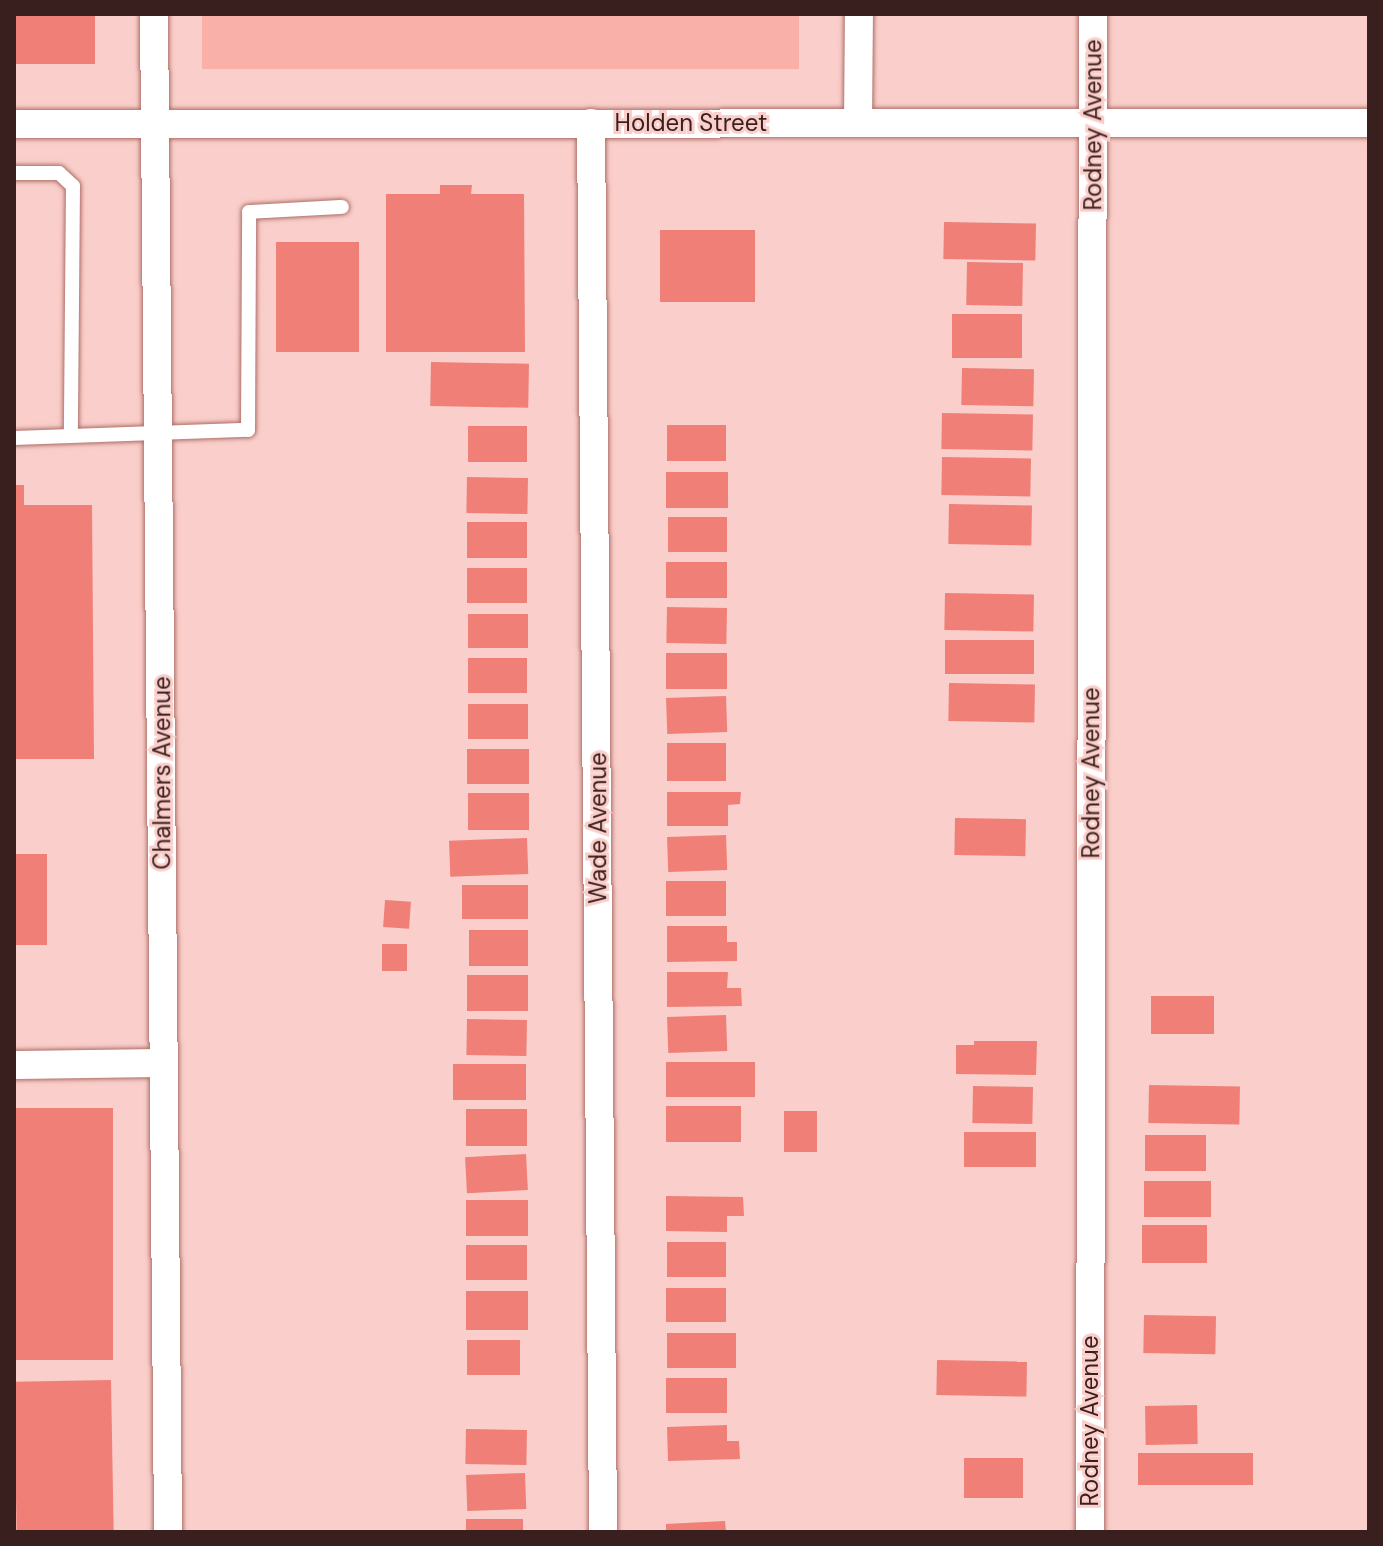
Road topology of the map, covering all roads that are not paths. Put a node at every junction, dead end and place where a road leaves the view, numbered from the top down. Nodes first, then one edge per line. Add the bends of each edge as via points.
1 (154, 14) edge
2 (859, 14) edge
3 (1093, 14) edge
4 (154, 123) junction
5 (591, 123) junction
6 (858, 123) junction
7 (1093, 123) junction
8 (1369, 123) edge
9 (14, 124) edge
10 (14, 173) edge
11 (342, 207) dead end
12 (158, 431) junction
13 (71, 435) junction
14 (14, 438) edge
15 (163, 1063) junction
16 (14, 1065) edge
17 (168, 1532) edge
18 (603, 1532) edge
19 (1090, 1532) edge

1 - 4 street, Chalmers Avenue
2 - 6 street
3 - 7 street, Rodney Avenue
4 - 5 street, Holden Street
4 - 9 street, Holden Street
4 - 12 street, Chalmers Avenue
5 - 6 street, Holden Street
5 - 18 street, Wade Avenue
6 - 7 street, Holden Street
7 - 8 street, Holden Street
7 - 19 street, Rodney Avenue
10 - 13 lane via 59,173 73,186
11 - 12 lane via 249,212 248,430
12 - 13 lane
12 - 15 street, Chalmers Avenue
13 - 14 lane
15 - 16 street
15 - 17 street, Chalmers Avenue

